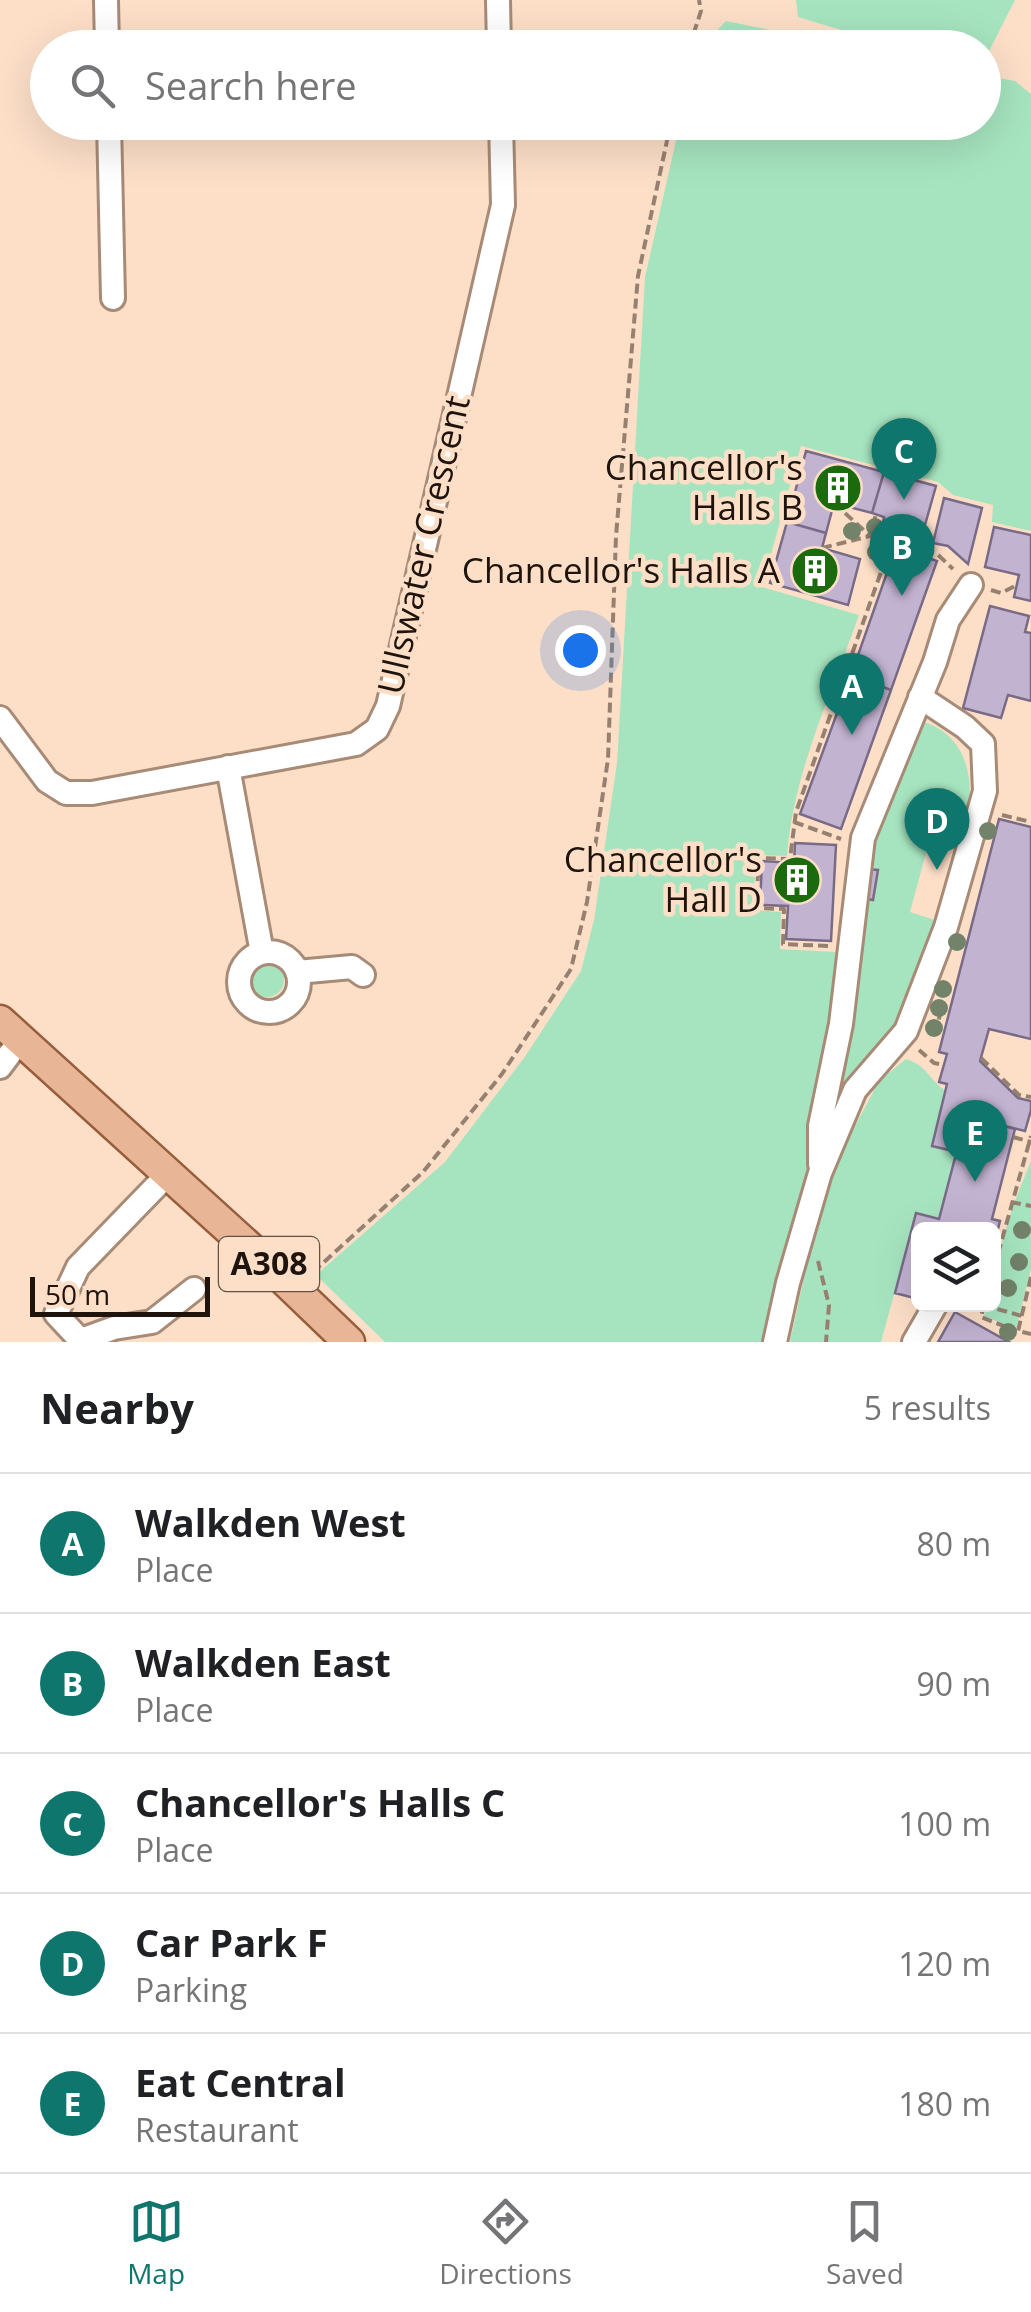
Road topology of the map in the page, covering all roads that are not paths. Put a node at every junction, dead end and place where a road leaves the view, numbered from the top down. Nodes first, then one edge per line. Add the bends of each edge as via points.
1 (106, 0) edge
2 (498, 0) edge
3 (107, 30) edge
4 (499, 30) edge
5 (109, 140) edge
6 (501, 140) edge
7 (113, 298) dead end
8 (971, 585) road end
9 (920, 697) junction
10 (0, 718) edge
11 (228, 767) junction
12 (262, 953) junction
13 (297, 972) junction
14 (363, 975) dead end
15 (10, 1030) edge
16 (0, 1068) edge
17 (820, 1172) junction
18 (177, 1182) junction
19 (194, 1289) dead end
20 (931, 1312) edge
21 (81, 1341) edge
22 (349, 1342) edge
23 (775, 1342) edge
24 (914, 1342) edge

1 - 3 street
2 - 4 street
5 - 7 street
6 - 11 street, Ullswater Crescent via 503,205 388,706 377,730 356,744
8 - 9 street via 948,620
9 - 17 street via 862,847 841,1024 820,1126
9 - 17 street via 983,744 986,791 946,928 906,1031 855,1090
10 - 11 street, Ullswater Crescent via 48,781 66,793
11 - 12 street
12 - 13 street via 282,955
12 - 13 street via 241,971 240,989 251,1006 264,1012 284,1008 297,993
13 - 14 street via 352,967
15 - 16 street
15 - 18 main road, A308
17 - 23 street
18 - 21 street via 78,1267 56,1314
18 - 22 main road, A308
19 - 21 street via 152,1322
20 - 24 street

